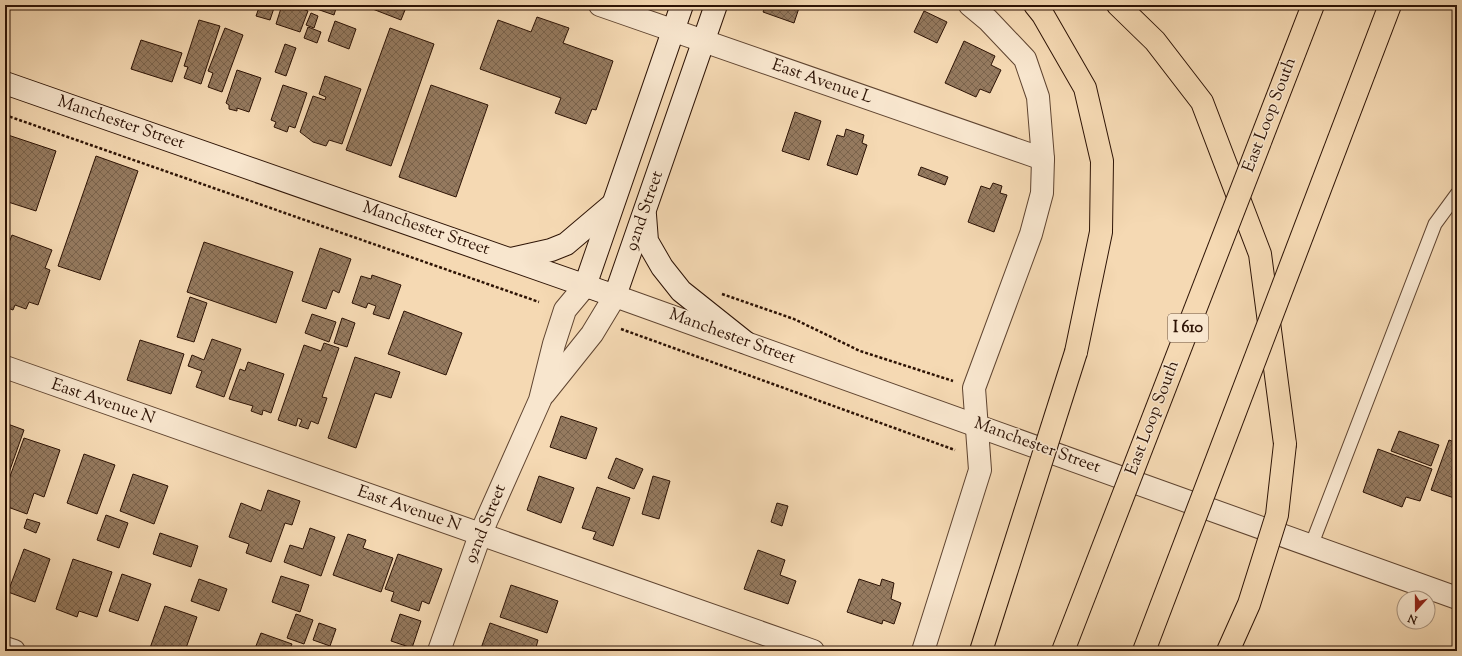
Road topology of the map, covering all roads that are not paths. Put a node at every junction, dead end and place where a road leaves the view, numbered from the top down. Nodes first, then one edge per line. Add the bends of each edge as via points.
1 (600, 5) edge
2 (682, 5) edge
3 (716, 5) edge
4 (970, 5) edge
5 (1035, 5) edge
6 (1118, 5) edge
7 (1313, 5) edge
8 (1390, 5) edge
9 (673, 30) junction
10 (704, 41) junction
11 (5, 83) edge
12 (1044, 159) junction
13 (1457, 194) edge
14 (613, 204) junction
15 (644, 212) junction
16 (511, 259) junction
17 (585, 286) junction
18 (615, 296) junction
19 (745, 342) junction
20 (5, 367) edge
21 (540, 400) junction
22 (978, 424) junction
23 (480, 535) junction
24 (1311, 546) junction
25 (1457, 598) edge
26 (5, 648) edge
27 (14, 651) edge
28 (439, 651) edge
29 (813, 651) edge
30 (923, 651) edge
31 (981, 651) edge
32 (1063, 651) edge
33 (1144, 651) edge
34 (1228, 651) edge

1 - 9 street, East Avenue L
2 - 9 street, 92nd Street
3 - 10 street, 92nd Street
4 - 12 street via 1025,59 1038,97
5 - 31 highway, bridge via 1085,88 1102,161 1101,232 1076,352
6 - 34 highway, bridge via 1155,41 1202,102 1260,254 1285,444 1277,515 1249,604
7 - 32 highway, East Loop South / I 610, bridge
8 - 33 highway, bridge
9 - 10 street, East Avenue L
9 - 14 street, 92nd Street
10 - 12 street, East Avenue L
10 - 15 street, 92nd Street
11 - 16 street, Manchester Street
12 - 22 street via 1042,193 1031,234 974,388
13 - 24 lane via 1435,224
14 - 16 street via 566,244
14 - 17 street, 92nd Street
15 - 18 street, 92nd Street
15 - 19 street via 647,241 662,267 681,291
16 - 17 street, Manchester Street
17 - 18 street, Manchester Street
17 - 21 street, 92nd Street via 565,310
18 - 19 street, Manchester Street
18 - 21 street, 92nd Street via 592,334
19 - 22 street, Manchester Street
20 - 23 street, East Avenue N
21 - 23 street, 92nd Street
22 - 24 street, Manchester Street
22 - 30 street via 980,470
23 - 28 street, 92nd Street
23 - 29 street, East Avenue N
24 - 25 street, Manchester Street
26 - 27 street

